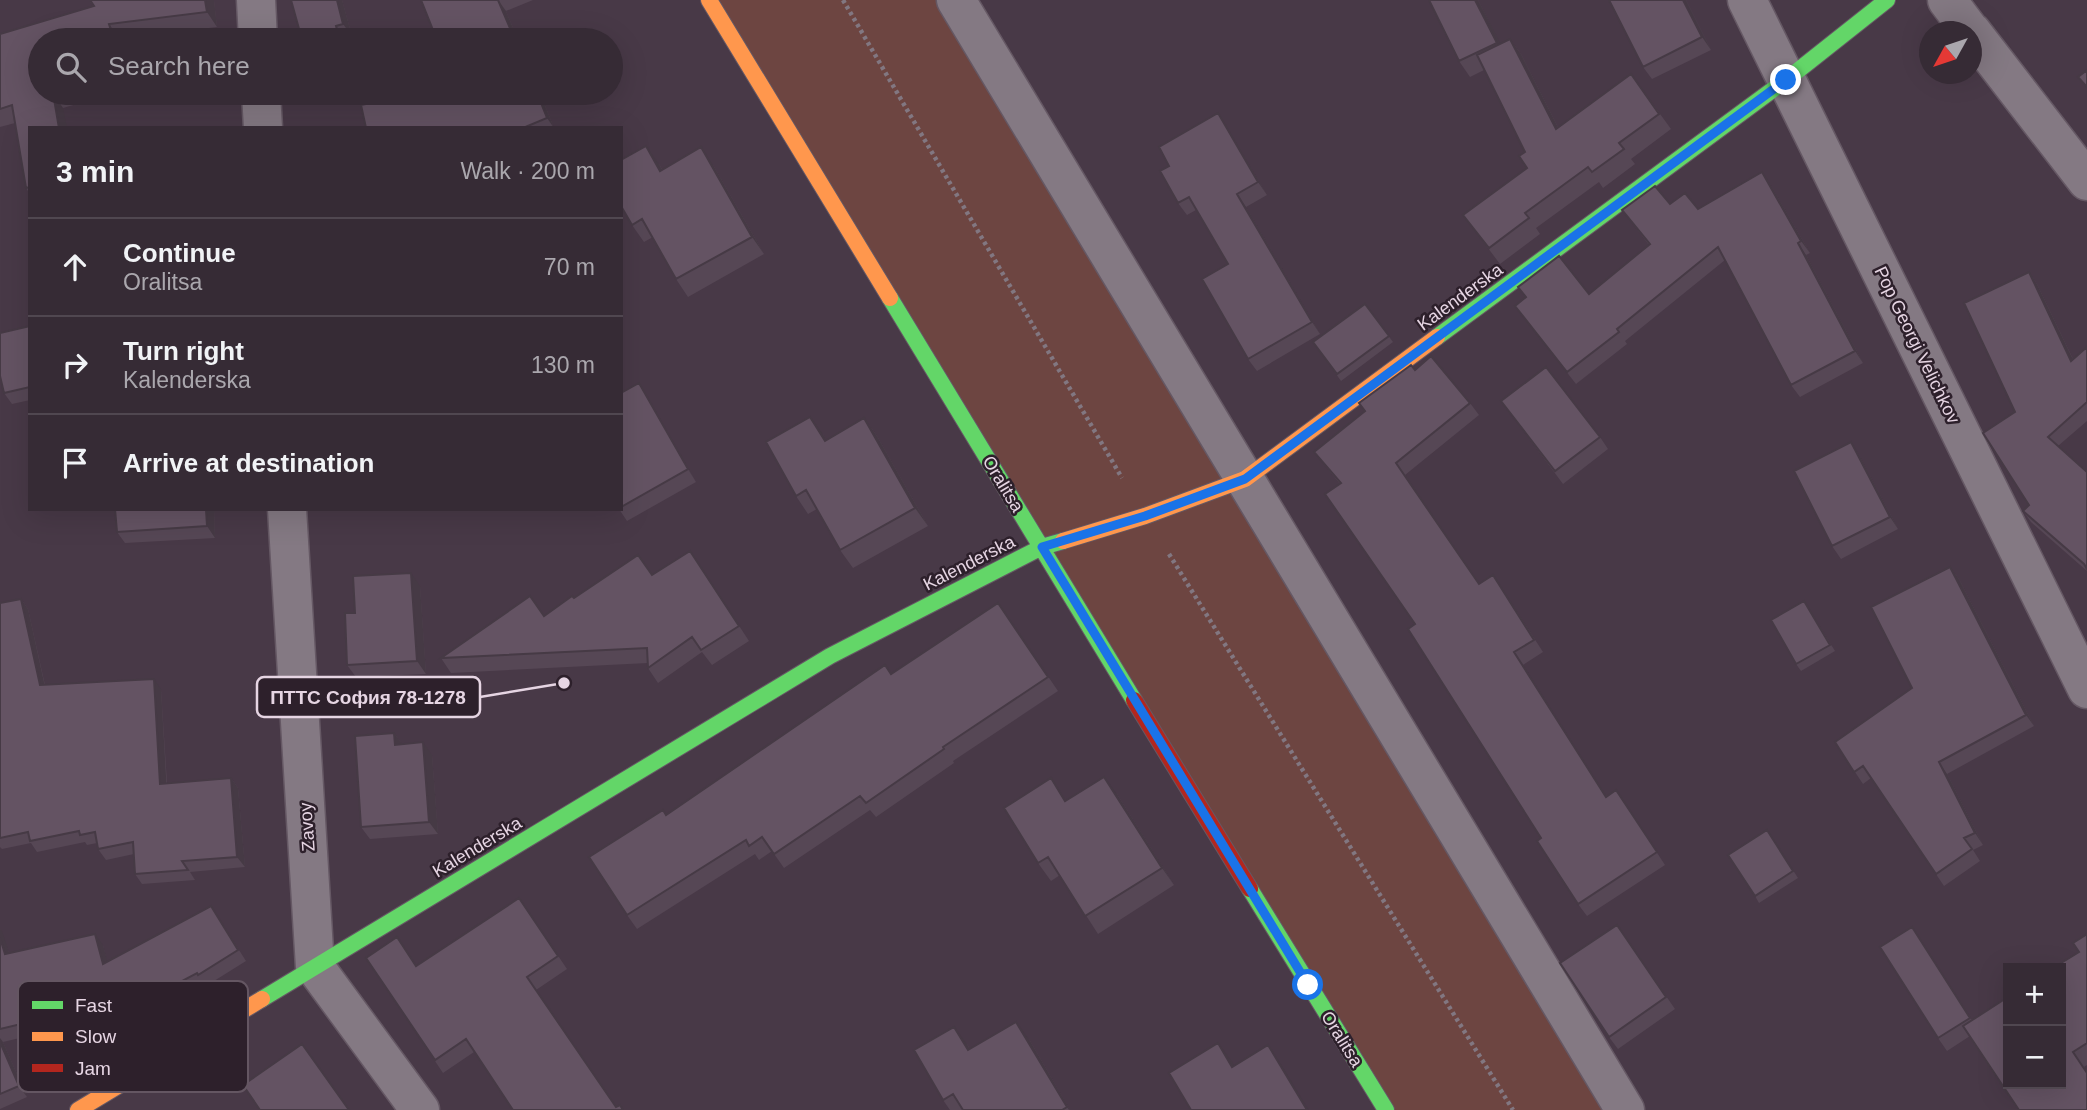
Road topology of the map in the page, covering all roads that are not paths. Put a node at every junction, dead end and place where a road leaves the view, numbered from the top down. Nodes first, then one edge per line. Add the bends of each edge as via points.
1 (256, 0) edge
2 (709, 0) edge
3 (956, 0) edge
4 (1747, 0) edge
5 (1887, 0) edge
6 (1947, 0) edge
7 (1963, 21) edge
8 (257, 28) edge
9 (1982, 46) edge
10 (1786, 80) junction
11 (262, 105) edge
12 (263, 126) edge
13 (2087, 181) edge
14 (1245, 479) junction
15 (287, 511) edge
16 (1042, 547) junction
17 (2087, 690) edge
18 (315, 967) junction
19 (248, 1007) edge
20 (108, 1092) edge
21 (78, 1110) edge
22 (420, 1110) edge
23 (1387, 1110) edge
24 (1625, 1110) edge

1 - 8 street
2 - 16 street, Oralitsa
3 - 14 street
4 - 10 street, Pop Georgi Velichkov
5 - 10 street, Kalenderska
6 - 7 street
9 - 13 street
10 - 14 street, Kalenderska
10 - 17 street, Pop Georgi Velichkov
11 - 12 street
14 - 16 street, Kalenderska
14 - 24 street
15 - 18 street, Zavoy
16 - 18 street, Kalenderska via 830,656
16 - 23 street, Oralitsa
18 - 19 street, Kalenderska
18 - 22 street
20 - 21 street, Kalenderska

